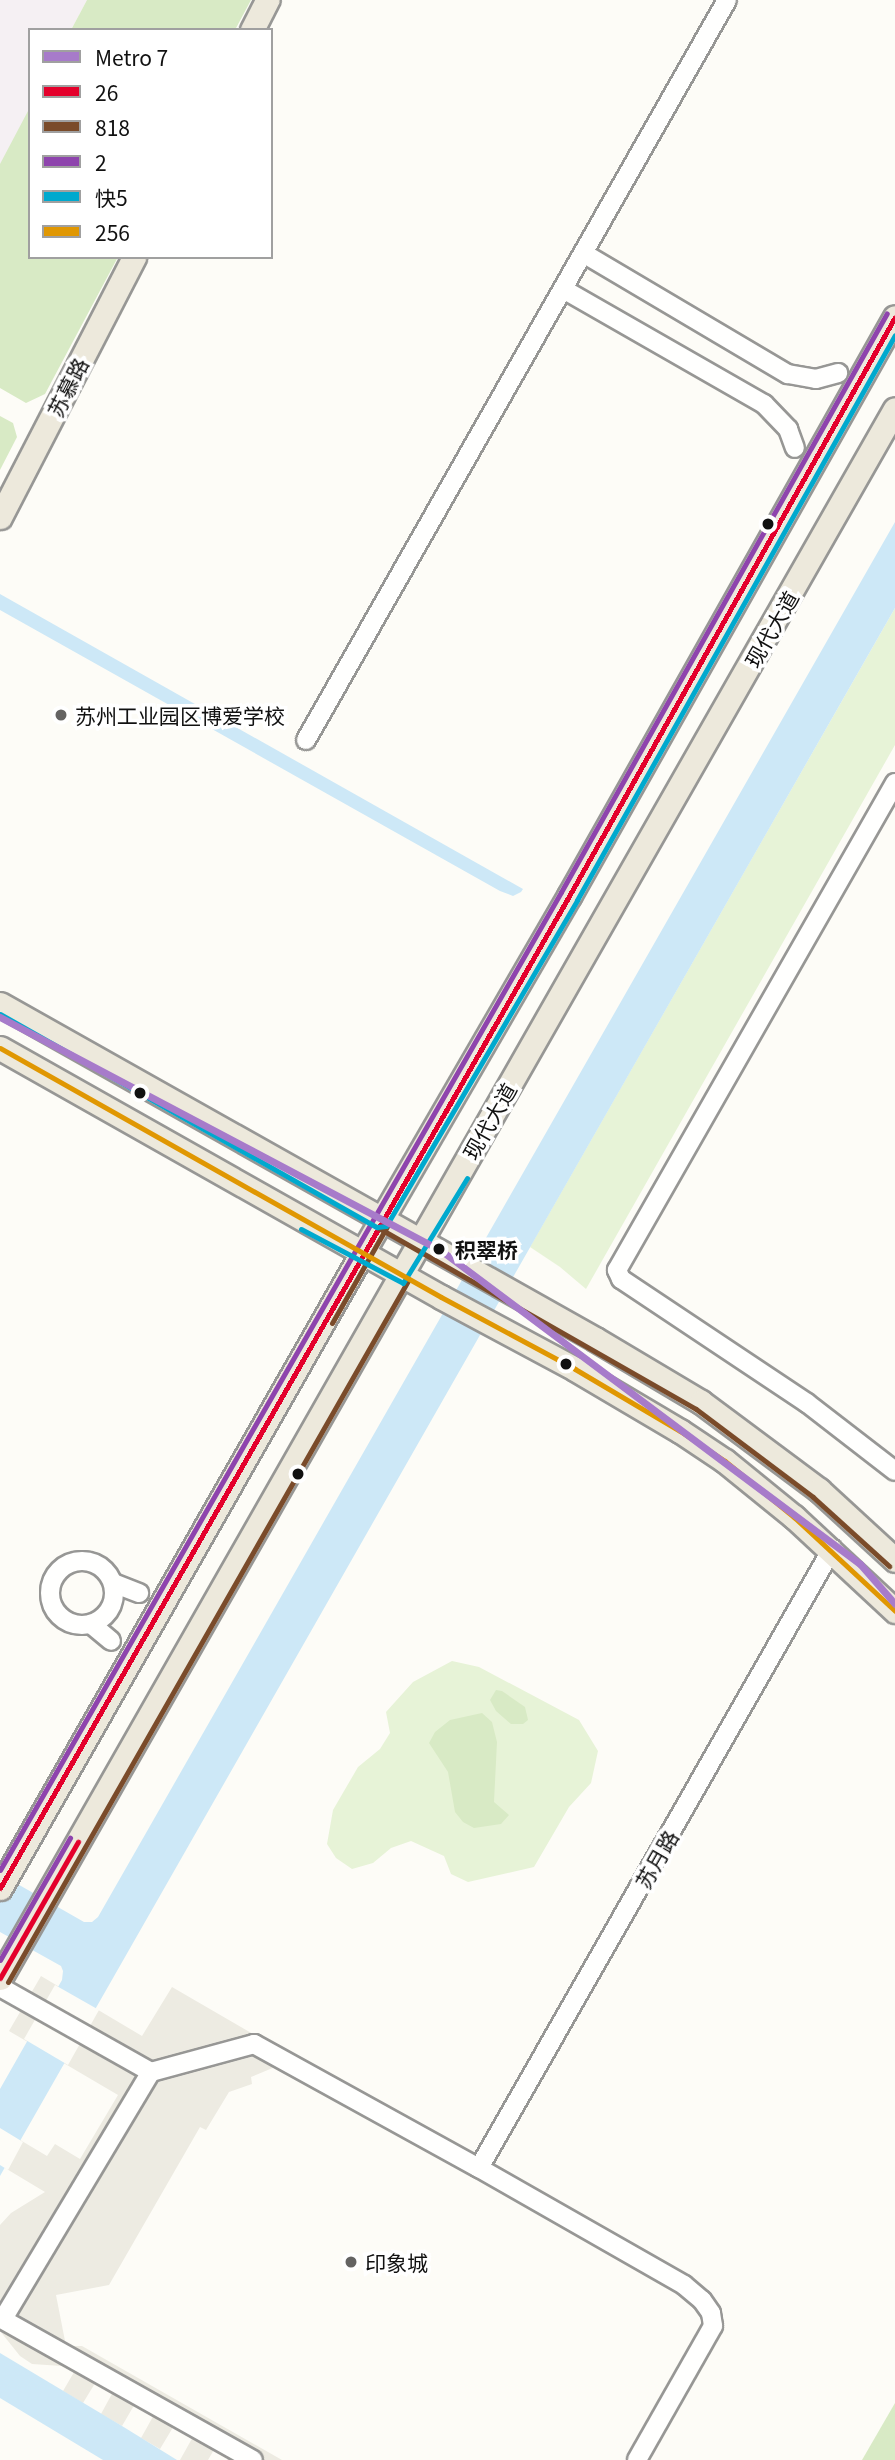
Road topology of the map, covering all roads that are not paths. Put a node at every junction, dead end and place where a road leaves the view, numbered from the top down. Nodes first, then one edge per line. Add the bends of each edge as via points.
1 (267, 0) edge
2 (727, 0) edge
3 (253, 28) edge
4 (583, 253) junction
5 (133, 259) edge
6 (563, 289) junction
7 (895, 317) edge
8 (838, 373) dead end
9 (895, 409) edge
10 (795, 447) dead end
11 (0, 517) edge
12 (306, 740) dead end
13 (895, 783) edge
14 (0, 1004) edge
15 (0, 1048) edge
16 (381, 1219) junction
17 (420, 1241) junction
18 (362, 1253) junction
19 (401, 1275) junction
20 (895, 1471) edge
21 (832, 1549) junction
22 (895, 1560) edge
23 (113, 1583) junction
24 (139, 1593) dead end
25 (895, 1611) edge
26 (91, 1624) junction
27 (111, 1641) dead end
28 (4, 1881) edge
29 (0, 1978) edge
30 (0, 1987) edge
31 (151, 2072) junction
32 (479, 2168) junction
33 (1, 2319) edge
34 (253, 2460) edge
35 (637, 2460) edge

1 - 3 main road
2 - 4 street
4 - 6 street
4 - 8 street via 788,374 816,379
5 - 11 main road, 苏慕路
6 - 10 street via 765,404 788,429
6 - 12 street
7 - 16 main road, 现代大道 via 569,897
9 - 17 main road, 现代大道
13 - 20 street via 617,1270 621,1279 807,1403
14 - 16 main road
15 - 18 main road
16 - 17 main road
16 - 18 main road, 现代大道
17 - 19 main road, 现代大道
17 - 22 main road via 723,1417 819,1490
18 - 19 main road
18 - 28 main road, 现代大道
19 - 21 main road via 575,1368 704,1446
19 - 29 main road, 现代大道
21 - 25 main road
21 - 32 street, 苏月路
23 - 24 street
23 - 26 street via 113,1603 101,1620
23 - 26 street via 101,1566 80,1561 54,1578 55,1610 71,1623
26 - 27 street
30 - 31 street
31 - 32 street via 254,2044
31 - 33 street
32 - 35 street via 684,2285 711,2314 713,2326
33 - 34 street

